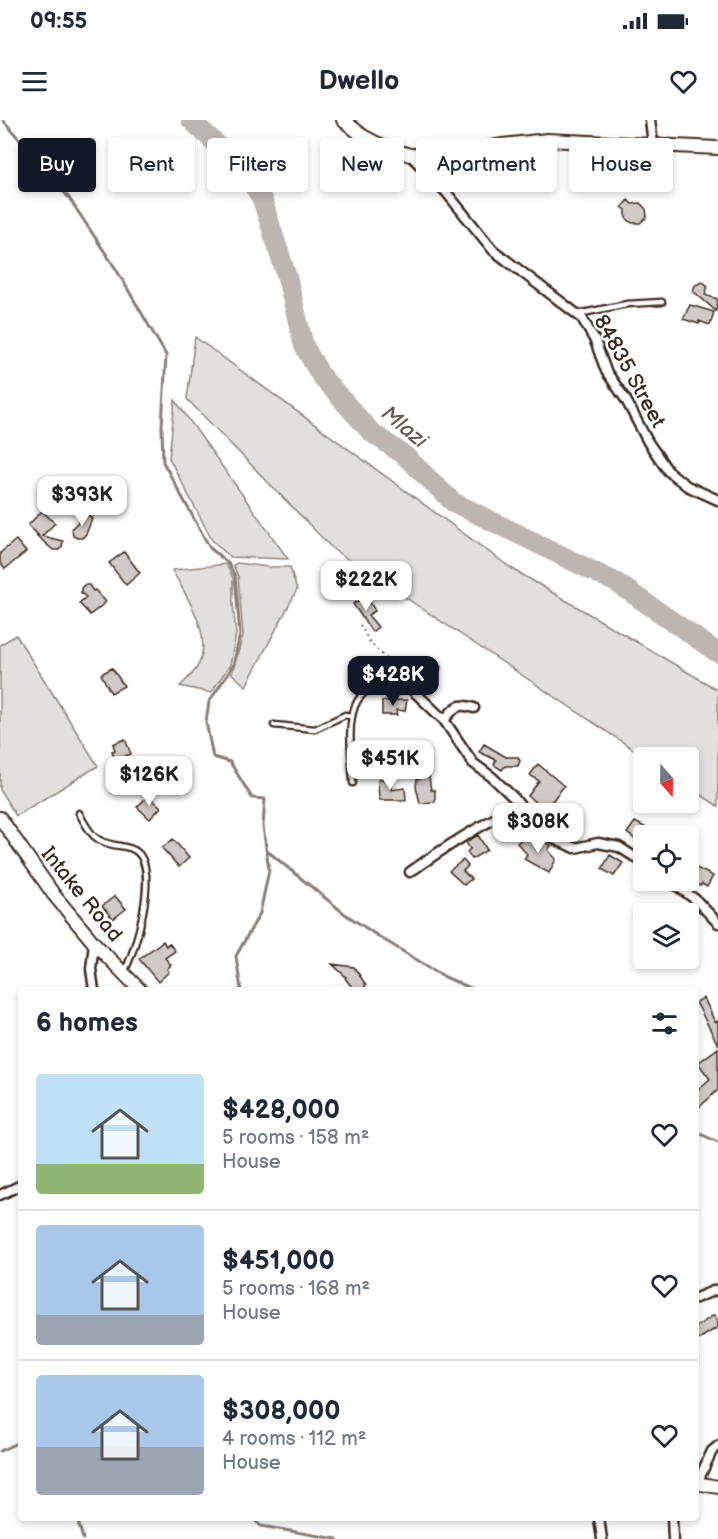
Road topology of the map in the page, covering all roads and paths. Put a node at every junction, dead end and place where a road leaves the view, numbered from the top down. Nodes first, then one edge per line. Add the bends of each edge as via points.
1 (343, 120) edge
2 (650, 120) edge
3 (652, 138) edge
4 (569, 141) edge
5 (673, 145) edge
6 (718, 148) edge
7 (410, 155) junction
8 (662, 302) dead end
9 (578, 314) junction
10 (718, 500) edge
11 (360, 625) dead end
12 (437, 668) dead end
13 (403, 681) junction
14 (474, 708) dead end
15 (351, 716) junction
16 (444, 720) junction
17 (274, 725) dead end
18 (353, 783) dead end
19 (519, 806) junction
20 (79, 813) dead end
21 (2, 825) edge
22 (633, 856) edge
23 (410, 872) dead end
24 (684, 891) edge
25 (718, 923) edge
26 (94, 943) junction
27 (124, 972) junction
28 (94, 987) edge
29 (137, 987) edge
30 (18, 1186) edge
31 (0, 1195) edge
32 (718, 1289) edge
33 (699, 1297) edge
34 (718, 1446) edge
35 (699, 1478) edge
36 (699, 1483) edge
37 (718, 1487) edge
38 (599, 1521) edge
39 (672, 1521) edge
40 (602, 1539) edge
41 (673, 1539) edge

1 - 7 street via 382,147
2 - 3 street
4 - 7 street
5 - 6 street
7 - 9 street, 84835 Street via 493,250
8 - 9 lane
9 - 10 street, 84835 Street via 589,328 609,377 668,471 687,486
11 - 13 path
12 - 13 lane via 420,665
13 - 15 lane via 369,688 360,695
13 - 16 street
14 - 16 street via 459,705
15 - 17 lane via 315,729
15 - 18 lane
16 - 19 street via 473,763
19 - 22 street via 567,847 606,844
19 - 23 street via 462,836
20 - 27 lane via 95,838 132,848 146,869 141,918 132,958
21 - 26 street, Intake Road
24 - 25 street
26 - 27 street, Intake Road
26 - 28 street
27 - 29 street, Intake Road
30 - 31 street
32 - 33 street
34 - 35 street
36 - 37 street
38 - 40 street
39 - 41 street

